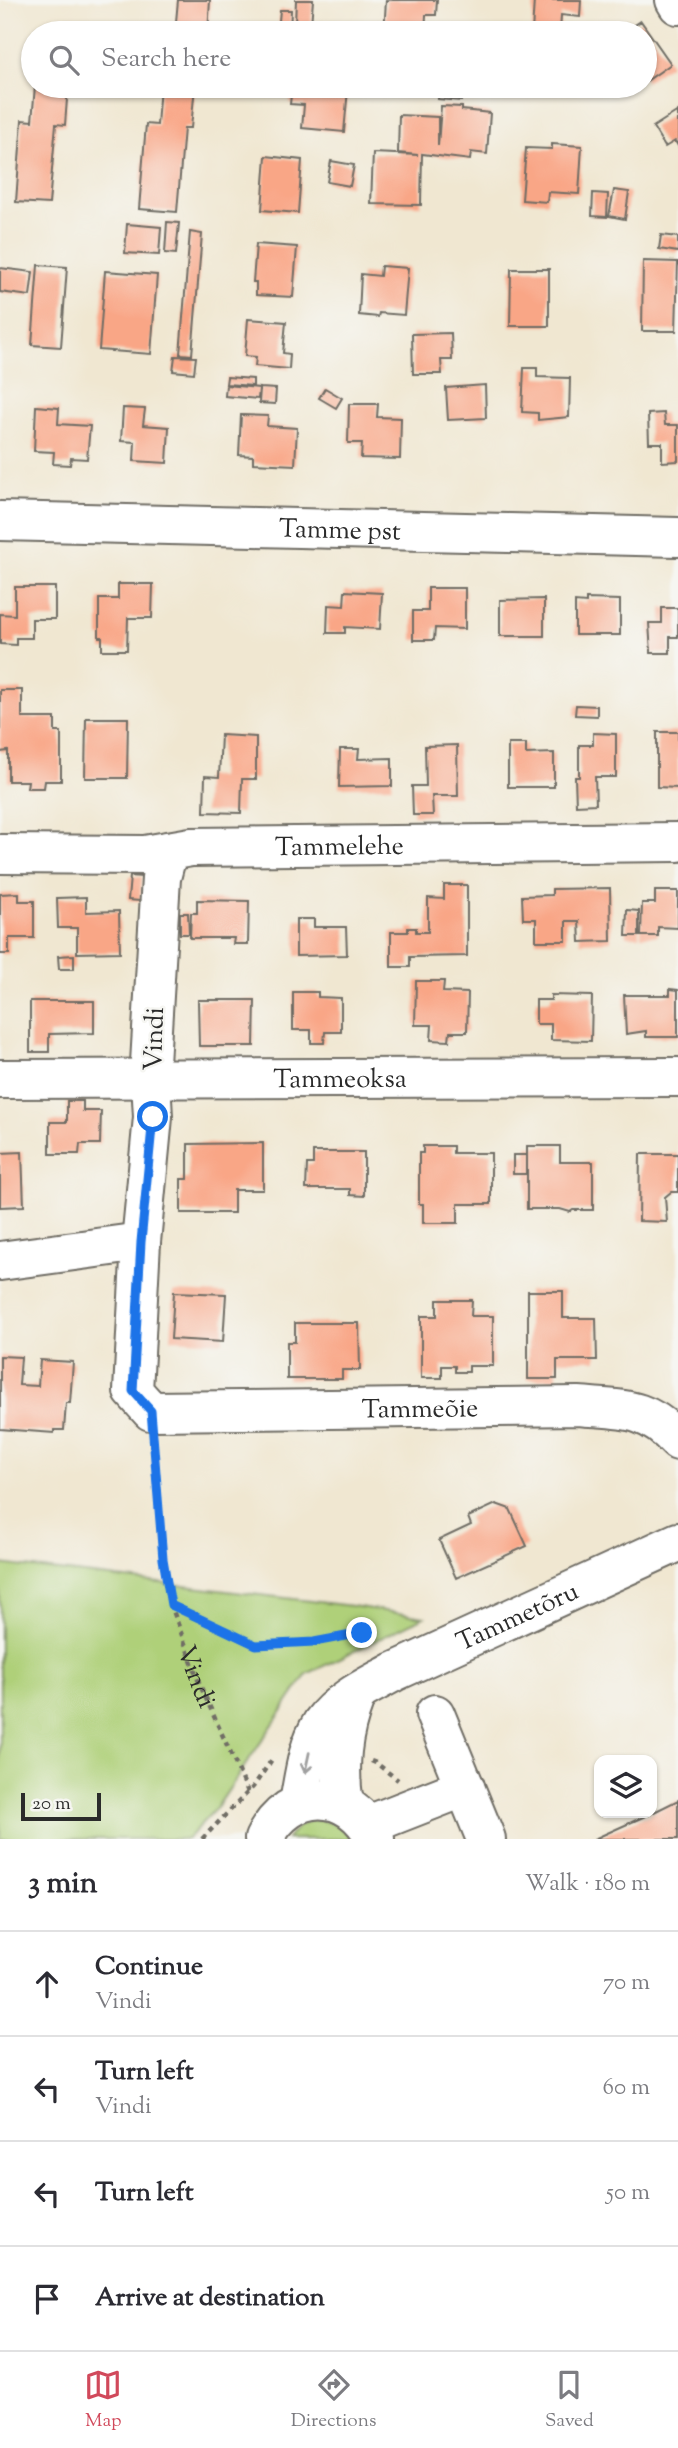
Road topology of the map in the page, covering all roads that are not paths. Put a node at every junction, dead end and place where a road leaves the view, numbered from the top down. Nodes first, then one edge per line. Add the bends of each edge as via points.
1 (675, 0) edge
2 (678, 5) edge
3 (0, 521) edge
4 (678, 537) edge
5 (678, 842) edge
6 (168, 851) junction
7 (0, 854) edge
8 (678, 1077) edge
9 (0, 1079) edge
10 (151, 1079) junction
11 (141, 1242) junction
12 (0, 1261) edge
13 (151, 1411) joint
14 (678, 1441) edge
15 (678, 1542) edge
16 (357, 1692) junction
17 (435, 1714) dead end
18 (465, 1787) junction
19 (299, 1803) junction
20 (362, 1823) edge
21 (264, 1839) edge
22 (486, 1839) edge

1 - 2 street
3 - 4 street, Tamme pst
5 - 6 street, Tammelehe via 191,847
6 - 7 street, Tammelehe via 145,855
6 - 10 street, Vindi via 161,878
8 - 10 street, Tammeoksa
9 - 10 street, Tammeoksa
10 - 11 street, Vindi via 153,1117
11 - 12 street
11 - 13 street, Vindi via 133,1391
13 - 14 street, Tammeõie via 579,1406 646,1415
15 - 16 street, Tammetõru
16 -> 19 street, Tammetõru via 322,1723 310,1751
16 - 20 street via 344,1731 340,1783
17 - 18 street
18 - 20 street
18 - 22 street
19 - 20 street via 317,1799 337,1802
19 - 21 street via 283,1812

